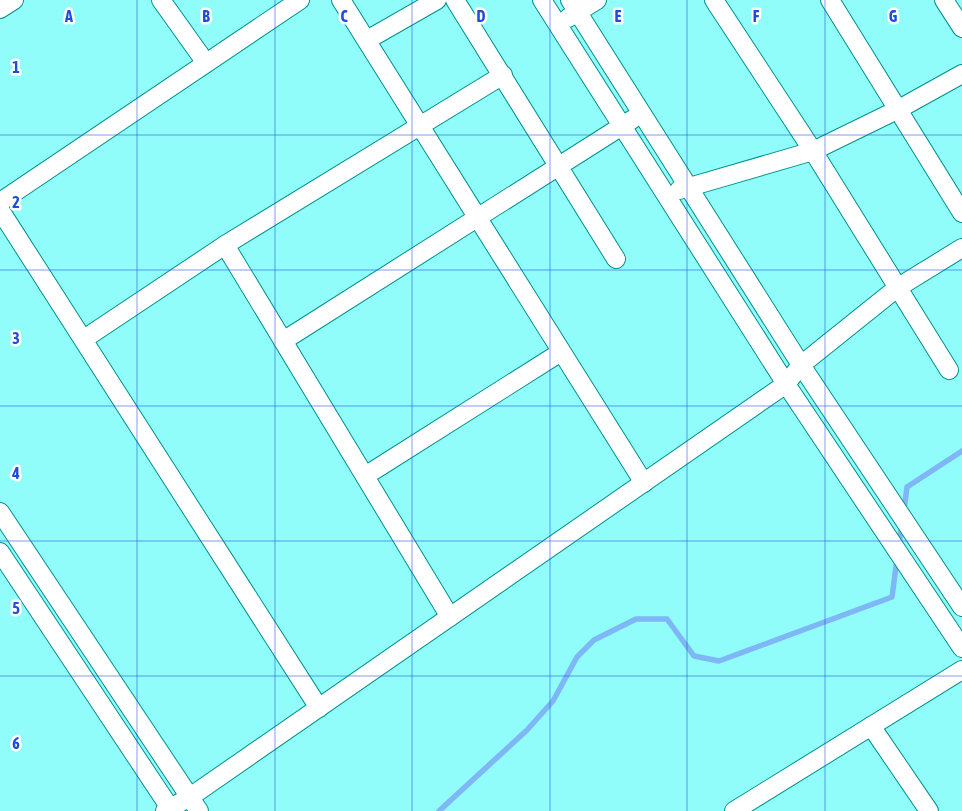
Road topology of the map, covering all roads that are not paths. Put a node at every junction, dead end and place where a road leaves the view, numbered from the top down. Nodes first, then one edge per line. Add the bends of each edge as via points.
1 (14, 0) edge
2 (161, 0) edge
3 (341, 0) edge
4 (437, 0) edge
5 (455, 0) edge
6 (542, 0) edge
7 (598, 0) edge
8 (714, 0) edge
9 (830, 0) edge
10 (944, 0) edge
11 (289, 3) edge
12 (574, 6) edge
13 (0, 9) edge
14 (557, 24) junction
15 (962, 28) edge
16 (367, 40) junction
17 (206, 63) junction
18 (962, 74) edge
19 (503, 75) junction
20 (899, 109) junction
21 (642, 113) junction
22 (419, 125) junction
23 (624, 126) junction
24 (813, 151) junction
25 (558, 167) junction
26 (689, 187) junction
27 (666, 192) junction
28 (0, 202) edge
29 (0, 210) edge
30 (962, 213) edge
31 (478, 218) junction
32 (225, 245) junction
33 (962, 248) edge
34 (616, 259) dead end
35 (897, 288) junction
36 (84, 339) junction
37 (283, 341) junction
38 (561, 352) junction
39 (801, 365) junction
40 (949, 370) dead end
41 (786, 384) junction
42 (365, 476) junction
43 (644, 483) junction
44 (0, 512) edge
45 (0, 552) edge
46 (962, 607) edge
47 (450, 617) junction
48 (962, 648) edge
49 (962, 670) edge
50 (319, 708) junction
51 (871, 726) junction
52 (194, 804) edge
53 (169, 810) edge
54 (734, 811) edge
55 (929, 811) edge

1 - 13 street
2 - 17 street
3 - 16 street
4 - 16 street
5 - 19 street
6 - 14 street
7 - 12 street
8 - 24 street
9 - 20 street
10 - 15 street
11 - 17 street
12 - 14 street
12 - 21 street
14 - 23 street
16 - 22 street
17 - 28 street
18 - 20 street
19 - 22 street
19 - 25 street
20 - 24 street
20 - 30 street
21 - 23 street
21 - 26 street
22 - 31 street
22 - 32 street
23 - 25 street
23 - 27 street
24 - 26 street
24 - 35 street
25 - 31 street
25 - 34 street
26 - 27 street
26 - 39 street
27 - 41 street
29 - 36 street
31 - 37 street
31 - 38 street
32 - 36 street
32 - 37 street
33 - 35 street
35 - 39 street
35 - 40 street
36 - 50 street
37 - 42 street
38 - 42 street
38 - 43 street
39 - 41 street
39 - 46 street
41 - 43 street
41 - 48 street
42 - 47 street
43 - 47 street
44 - 52 street
45 - 53 street
47 - 50 street
49 - 51 street
50 - 52 street
51 - 54 street
51 - 55 street
52 - 53 street

